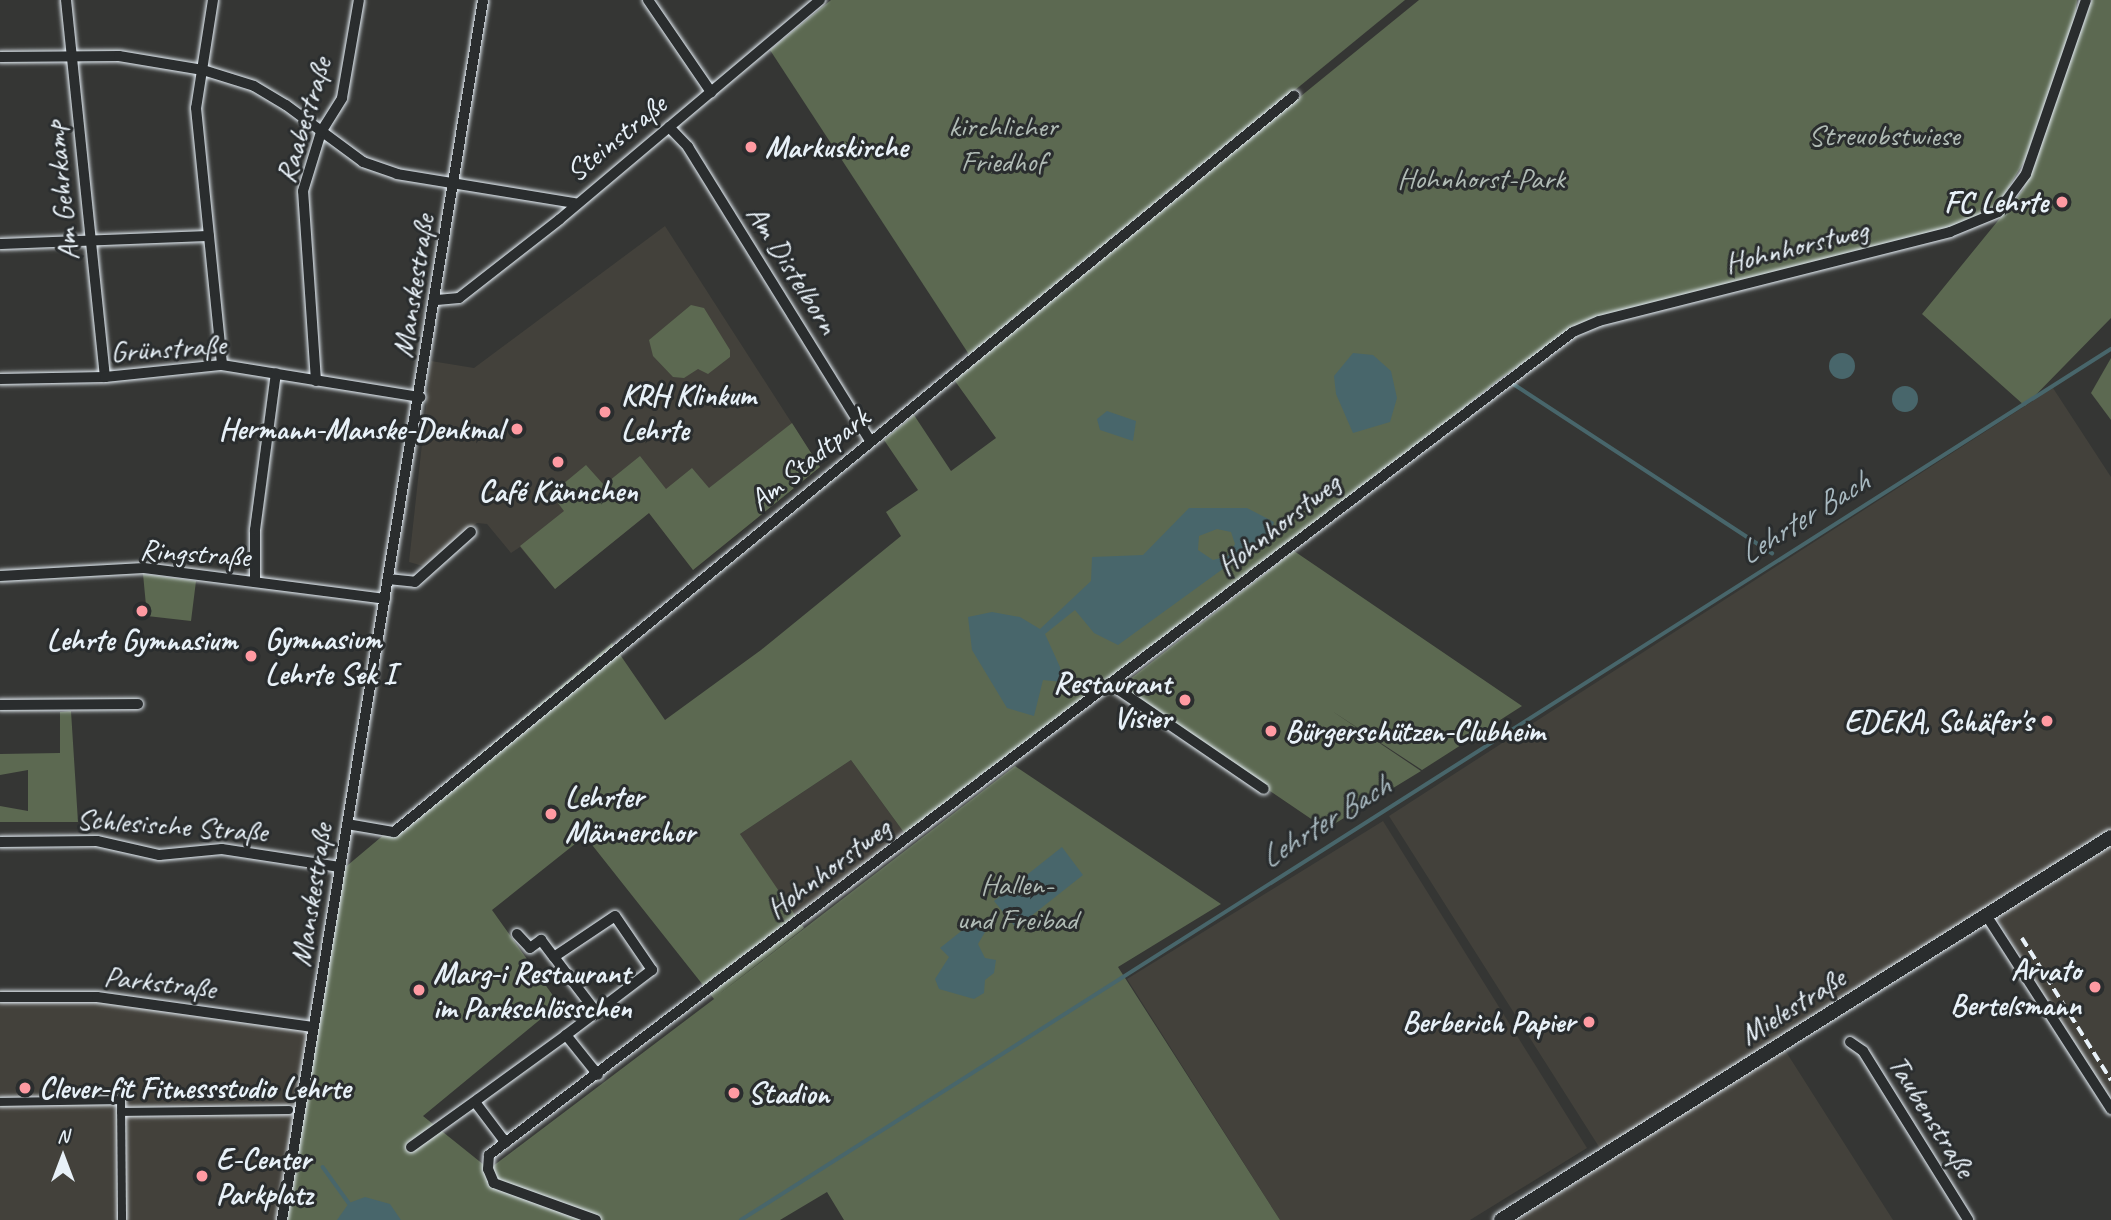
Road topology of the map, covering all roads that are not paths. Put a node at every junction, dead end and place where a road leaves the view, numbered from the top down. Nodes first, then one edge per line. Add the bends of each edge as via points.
1 (66, 0) edge
2 (213, 0) edge
3 (359, 0) edge
4 (483, 0) edge
5 (648, 0) edge
6 (820, 0) edge
7 (2086, 0) edge
8 (72, 56) junction
9 (0, 57) edge
10 (203, 70) junction
11 (710, 92) junction
12 (1294, 96) dead end
13 (668, 127) junction
14 (321, 132) junction
15 (454, 184) junction
16 (575, 202) junction
17 (209, 236) junction
18 (91, 243) junction
19 (0, 244) edge
20 (436, 300) junction
21 (222, 365) junction
22 (276, 373) junction
23 (105, 377) junction
24 (0, 379) edge
25 (316, 380) junction
26 (420, 397) junction
27 (870, 441) junction
28 (471, 532) dead end
29 (0, 576) edge
30 (388, 579) junction
31 (255, 582) junction
32 (385, 599) junction
33 (1110, 684) junction
34 (138, 704) dead end
35 (0, 705) edge
36 (1264, 789) dead end
37 (347, 824) junction
38 (2111, 837) edge
39 (0, 842) edge
40 (340, 867) junction
41 (1986, 915) junction
42 (517, 934) dead end
43 (554, 957) junction
44 (0, 997) edge
45 (596, 1012) junction
46 (313, 1027) junction
47 (566, 1035) junction
48 (1850, 1042) dead end
49 (595, 1071) junction
50 (0, 1102) edge
51 (475, 1102) junction
52 (2111, 1109) edge
53 (289, 1110) dead end
54 (121, 1112) junction
55 (506, 1143) junction
56 (411, 1147) dead end
57 (122, 1220) edge
58 (282, 1220) edge
59 (596, 1220) edge
60 (1501, 1220) edge
61 (1968, 1220) edge

1 - 8 street, Am Gehrkamp
2 - 10 street
3 - 14 street, Raabestraße via 342,98
4 - 15 street, Manskestraße
5 - 11 street
6 - 11 street, Steinstraße
7 - 33 street, Hohnhorstweg via 2026,174 1998,212 1951,232 1599,321 1573,332
8 - 9 street
8 - 10 street via 119,56
8 - 18 street, Am Gehrkamp
10 - 14 street via 254,86
10 - 17 street via 196,108
11 - 13 street, Steinstraße
12 - 27 street, Am Stadtpark
13 - 16 street, Steinstraße
13 - 27 street, Am Distelborn via 688,147
14 - 15 street via 363,162 397,174
14 - 25 street, Raabestraße via 303,191
15 - 16 street
15 - 20 street, Manskestraße
16 - 20 street, Steinstraße via 458,298
17 - 18 street
17 - 21 street
18 - 19 street
18 - 23 street, Am Gehrkamp
20 - 26 street, Manskestraße
21 - 22 street, Grünstraße
21 - 23 street, Grünstraße
22 - 25 street, Grünstraße
22 - 31 street via 256,530
23 - 24 street, Grünstraße
25 - 26 street, Grünstraße
26 - 30 street, Manskestraße
27 - 37 street, Am Stadtpark via 394,832
28 - 30 street via 415,582
29 - 31 street, Ringstraße via 144,568
30 - 32 street, Manskestraße
31 - 32 street, Ringstraße
32 - 37 street, Manskestraße
33 - 36 street
33 - 49 street, Hohnhorstweg
34 - 35 street
37 - 40 street, Manskestraße
38 - 41 street, Mielestraße
39 - 40 street, Schlesische Straße via 97,841 159,855 222,849
40 - 46 street, Manskestraße
41 - 52 street
41 - 60 street, Mielestraße
42 - 43 street via 530,948 541,940
43 - 45 street
43 - 45 street via 615,916 652,970
44 - 46 street, Parkstraße via 97,997
45 - 47 street
46 - 58 street, Manskestraße
47 - 49 street
47 - 51 street
48 - 61 street, Taubenstraße via 1863,1051
49 - 55 street, Hohnhorstweg
50 - 54 street via 121,1100
51 - 55 street
51 - 56 street
53 - 54 street
54 - 57 street
55 - 59 street, Hohnhorstweg via 489,1155 494,1183

